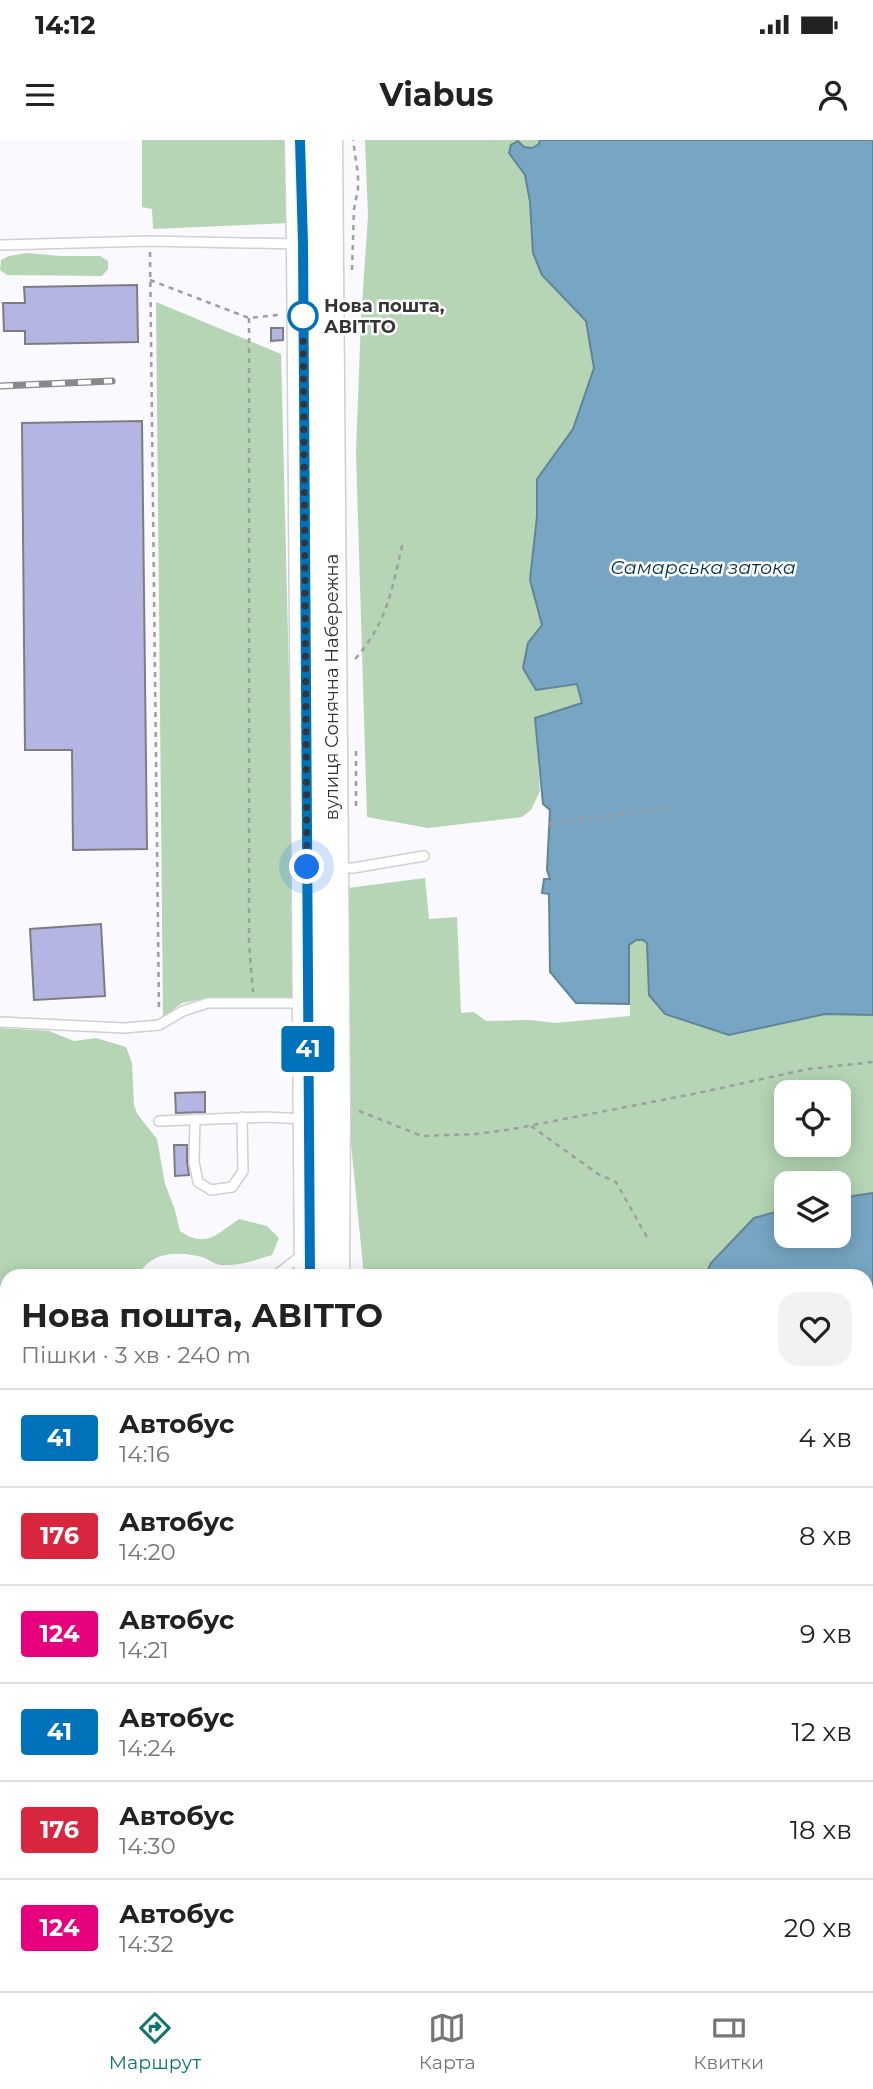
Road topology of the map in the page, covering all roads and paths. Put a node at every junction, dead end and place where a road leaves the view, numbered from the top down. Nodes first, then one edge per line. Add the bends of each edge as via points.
1 (300, 140) edge
2 (327, 140) edge
3 (149, 241) junction
4 (316, 244) junction
5 (0, 245) edge
6 (150, 280) junction
7 (278, 315) dead end
8 (249, 318) junction
9 (403, 542) dead end
10 (354, 661) dead end
11 (676, 807) dead end
12 (549, 824) dead end
13 (424, 856) dead end
14 (333, 868) junction
15 (254, 1003) junction
16 (308, 1003) junction
17 (0, 1022) edge
18 (159, 1025) junction
19 (873, 1062) edge
20 (326, 1116) junction
21 (243, 1117) junction
22 (195, 1119) junction
23 (159, 1121) dead end
24 (531, 1126) junction
25 (648, 1238) dead end
26 (322, 1262) edge
27 (298, 1269) edge

1 - 4 main road, вулиця Сонячна Набережна
2 - 4 main road, вулиця Сонячна Набережна
3 - 4 lane
3 - 5 lane
3 - 6 path
4 - 14 main road, вулиця Сонячна Набережна
4 - 16 main road, вулиця Сонячна Набережна
6 - 8 path
6 - 18 path
7 - 8 path
8 - 15 path via 249,944
9 - 10 path via 380,626
11 - 12 path
13 - 14 lane
14 - 20 main road, вулиця Сонячна Набережна
15 - 16 lane
15 - 18 lane via 208,1003
16 - 20 main road, вулиця Сонячна Набережна
17 - 18 lane via 124,1028
19 - 24 path via 808,1069
20 - 21 lane
20 - 24 path via 356,1110 422,1136
20 - 26 main road, вулиця Сонячна Набережна
21 - 22 lane
21 - 22 lane via 243,1171 232,1187 211,1190 198,1182
22 - 23 lane
24 - 25 path via 616,1182
26 - 27 lane

